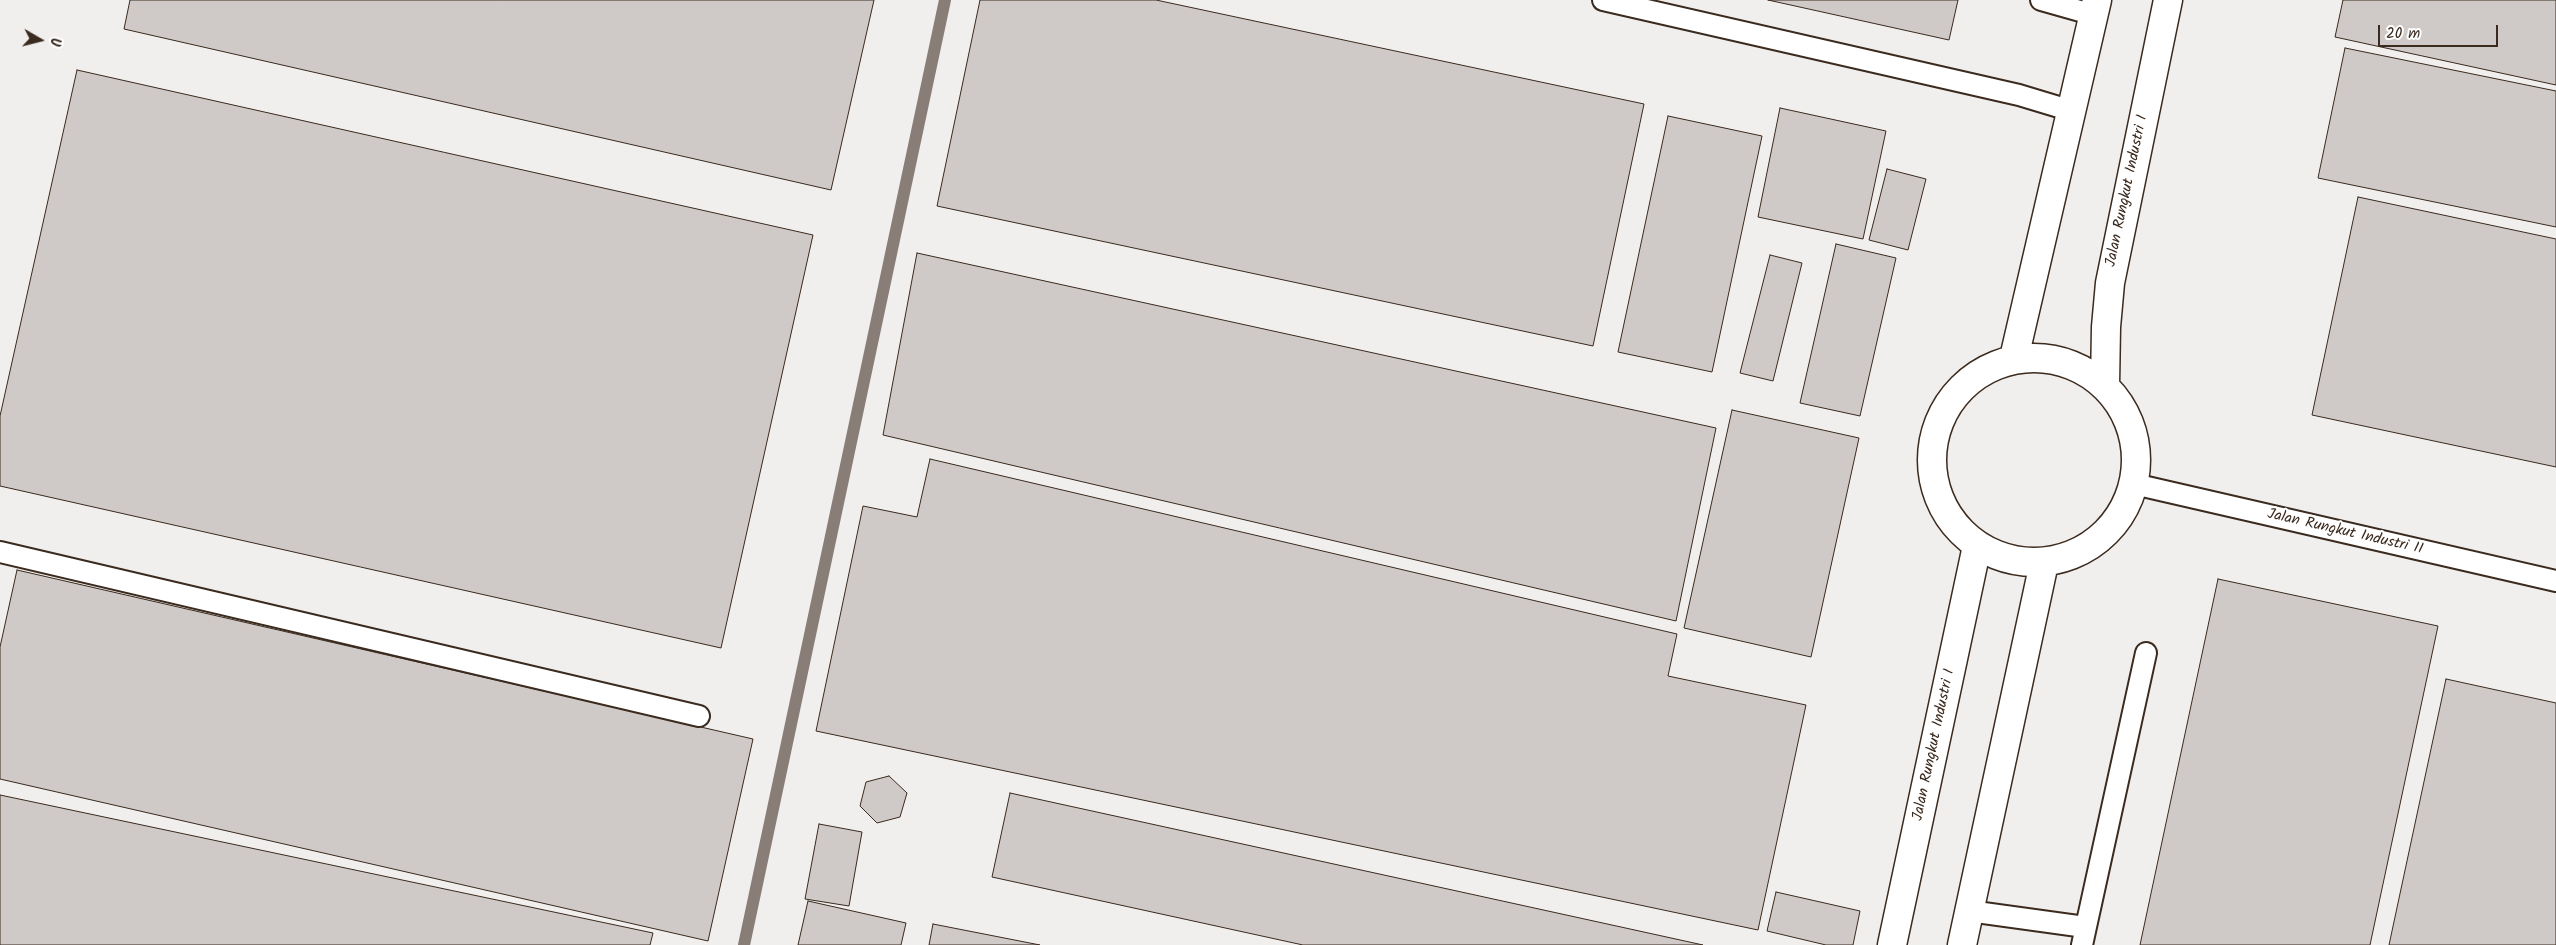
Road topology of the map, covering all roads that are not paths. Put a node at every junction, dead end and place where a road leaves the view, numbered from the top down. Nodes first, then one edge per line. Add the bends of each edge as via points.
1 (1603, 0) edge
2 (2041, 0) edge
3 (2168, 0) edge
4 (2096, 8) edge
5 (2072, 111) junction
6 (2014, 358) junction
7 (2105, 385) junction
8 (2134, 484) junction
9 (1977, 546) junction
10 (0, 552) edge
11 (2044, 563) junction
12 (2556, 581) edge
13 (2146, 653) dead end
14 (699, 716) dead end
15 (1969, 911) junction
16 (2084, 936) edge
17 (1892, 945) edge
18 (1962, 945) edge

1 - 5 lane via 2018,95
2 - 4 lane
3 - 7 street, Jalan Rungkut Industri I via 2110,283
4 - 5 street
5 - 6 street
6 - 7 street via 2046,356 2077,366
6 - 9 street via 1977,374 1948,403 1933,440 1933,480 1948,518
7 - 8 street via 2126,414 2136,448
8 - 11 street via 2121,514 2101,538 2074,555
8 - 12 lane, Jalan Rungkut Industri II
9 - 11 street via 2009,560
9 - 17 street, Jalan Rungkut Industri I
10 - 14 lane
11 - 15 street
13 - 16 lane
15 - 16 lane
15 - 18 street

